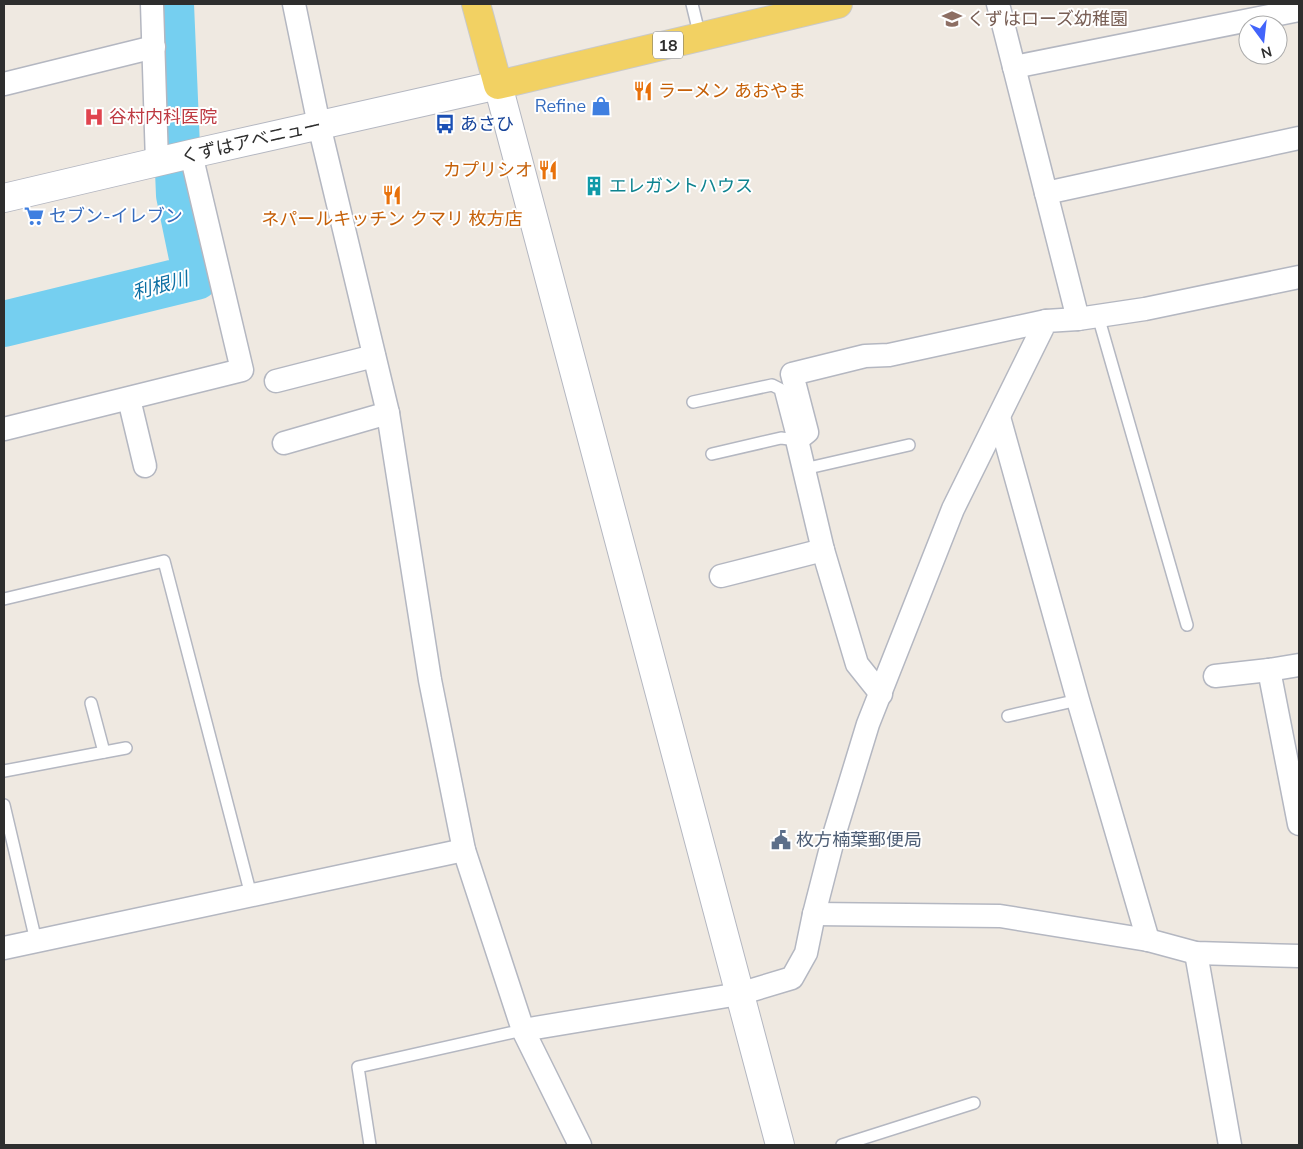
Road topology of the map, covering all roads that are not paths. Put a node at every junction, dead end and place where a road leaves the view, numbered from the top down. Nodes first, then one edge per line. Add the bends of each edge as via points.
1 (152, 4) edge
2 (294, 4) edge
3 (476, 4) edge
4 (692, 4) edge
5 (838, 4) edge
6 (998, 4) edge
7 (1299, 10) edge
8 (700, 37) junction
9 (154, 47) junction
10 (1014, 67) junction
11 (4, 84) edge
12 (498, 85) junction
13 (319, 125) junction
14 (1299, 138) edge
15 (191, 154) junction
16 (157, 163) junction
17 (1046, 194) junction
18 (4, 198) edge
19 (1299, 277) edge
20 (1088, 318) junction
21 (1046, 320) junction
22 (374, 356) junction
23 (276, 382) dead end
24 (129, 399) junction
25 (693, 402) dead end
26 (388, 413) junction
27 (999, 416) junction
28 (4, 429) edge
29 (795, 439) junction
30 (284, 443) dead end
31 (909, 445) dead end
32 (712, 454) dead end
33 (145, 466) dead end
34 (804, 469) junction
35 (823, 550) junction
36 (720, 576) dead end
37 (4, 599) edge
38 (1187, 625) dead end
39 (1299, 665) edge
40 (1269, 670) junction
41 (1215, 676) dead end
42 (881, 694) junction
43 (1078, 700) junction
44 (91, 703) dead end
45 (1008, 716) dead end
46 (126, 748) dead end
47 (104, 752) junction
48 (4, 772) edge
49 (4, 805) edge
50 (1299, 824) edge
51 (464, 850) junction
52 (251, 895) junction
53 (814, 914) junction
54 (1148, 940) junction
55 (36, 941) junction
56 (4, 948) edge
57 (1196, 953) junction
58 (1299, 956) edge
59 (739, 994) junction
60 (524, 1030) junction
61 (974, 1103) dead end
62 (370, 1145) edge
63 (578, 1145) edge
64 (780, 1145) edge
65 (842, 1145) edge
66 (1230, 1145) edge

1 - 9 street
2 - 13 street
3 - 12 main road
4 - 8 lane
5 - 8 main road, 18
6 - 10 street
7 - 10 street
8 - 12 main road, 18
9 - 11 street
9 - 16 street
10 - 17 street
12 - 13 street, くずはアベニュー
12 - 59 street
13 - 15 street, くずはアベニュー
13 - 22 street
14 - 17 street
15 - 16 street, くずはアベニュー
15 - 24 street via 242,370
16 - 18 street, くずはアベニュー
17 - 20 street
19 - 20 street
20 - 21 street
20 - 38 lane
21 - 27 street
21 - 29 street via 792,374 807,432
22 - 23 street
22 - 26 street
24 - 28 street
24 - 33 street
25 - 29 lane via 772,385 780,389
26 - 30 street
26 - 51 street via 430,680
27 - 42 street via 953,509
27 - 43 street
29 - 32 lane via 781,438
29 - 34 street
31 - 34 lane
34 - 35 street
35 - 36 street
35 - 42 street via 857,664
37 - 52 lane via 164,561
39 - 40 street
40 - 41 street
40 - 50 street
42 - 53 street via 868,724 835,832
43 - 45 lane
43 - 54 street
44 - 47 lane
46 - 47 lane
47 - 48 lane
49 - 55 lane
51 - 52 street
51 - 60 street
52 - 55 street
53 - 54 street via 1000,916
53 - 59 street via 806,953 792,978
54 - 57 street
55 - 56 street
57 - 58 street
57 - 66 street
59 - 60 street
59 - 64 street
60 - 62 lane via 358,1067
60 - 63 street
61 - 65 lane

